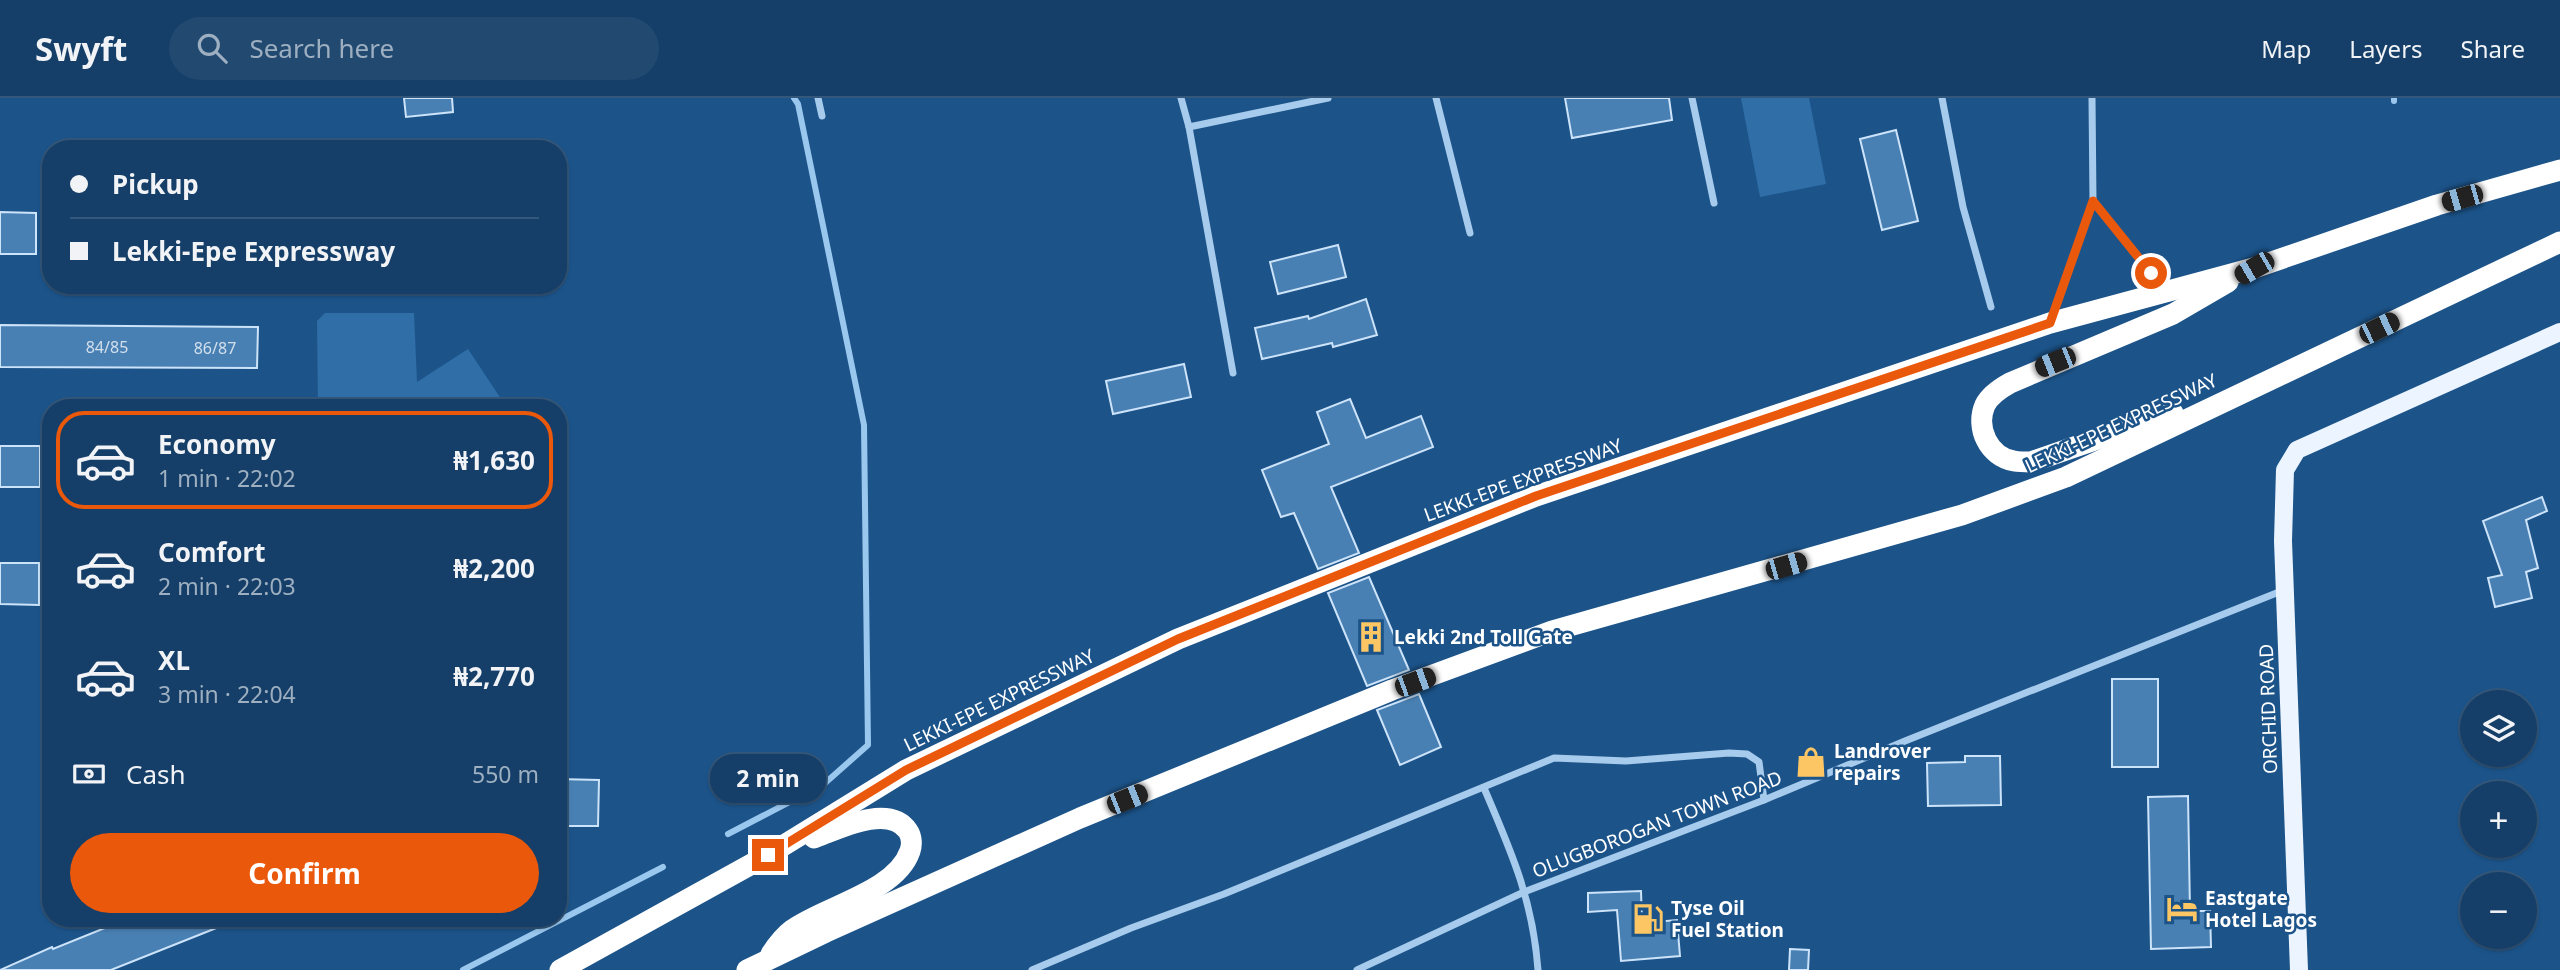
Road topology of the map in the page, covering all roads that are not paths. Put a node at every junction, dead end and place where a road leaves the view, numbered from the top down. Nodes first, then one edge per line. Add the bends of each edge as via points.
1 (818, 98) edge
2 (1181, 98) edge
3 (1328, 98) edge
4 (1436, 98) edge
5 (1692, 98) edge
6 (1942, 98) edge
7 (2092, 98) edge
8 (822, 116) dead end
9 (1189, 127) junction
10 (2560, 170) edge
11 (2093, 201) junction
12 (1714, 203) dead end
13 (1470, 233) dead end
14 (2560, 242) edge
15 (2254, 268) junction
16 (2166, 291) junction
17 (1991, 307) dead end
18 (2050, 323) junction
19 (2560, 332) edge
20 (1233, 373) dead end
21 (2258, 385) junction
22 (2285, 590) junction
23 (1484, 788) junction
24 (1764, 800) junction
25 (768, 855) junction
26 (1524, 892) junction
27 (756, 966) edge
28 (560, 970) edge
29 (1032, 970) edge
30 (1357, 970) edge
31 (1538, 970) edge
32 (2298, 970) edge

1 - 8 street
2 - 9 street
3 - 9 street
4 - 13 street
5 - 12 street
6 - 17 street via 1963,207
7 - 11 street
9 - 20 street
10 - 15 highway, LEKKI-EPE EXPRESSWAY via 2437,205
11 - 16 street
11 - 18 street
14 - 21 highway, LEKKI-EPE EXPRESSWAY
15 - 16 highway, LEKKI-EPE EXPRESSWAY
15 - 21 highway via 2174,314 2010,383 1986,403 1984,438 2012,461 2031,462
16 - 18 highway, LEKKI-EPE EXPRESSWAY
18 - 25 highway, LEKKI-EPE EXPRESSWAY via 1536,496 1178,639 906,770
19 - 22 main road, ORCHID ROAD via 2297,450 2285,470
21 - 27 highway, LEKKI-EPE EXPRESSWAY via 2066,477 1975,510 1552,631 1392,690 1080,818
22 - 24 street, OLUGBOROGAN TOWN ROAD
22 - 32 main road, ORCHID ROAD
23 - 24 street via 1554,758 1626,761 1729,753 1747,754 1759,762
23 - 26 street
23 - 29 street
24 - 26 street, OLUGBOROGAN TOWN ROAD
25 - 27 highway via 873,818 903,824 910,835 905,865 887,880 793,930
25 - 28 highway, LEKKI-EPE EXPRESSWAY
26 - 30 street, OLUGBOROGAN TOWN ROAD
26 - 31 street via 1536,935

